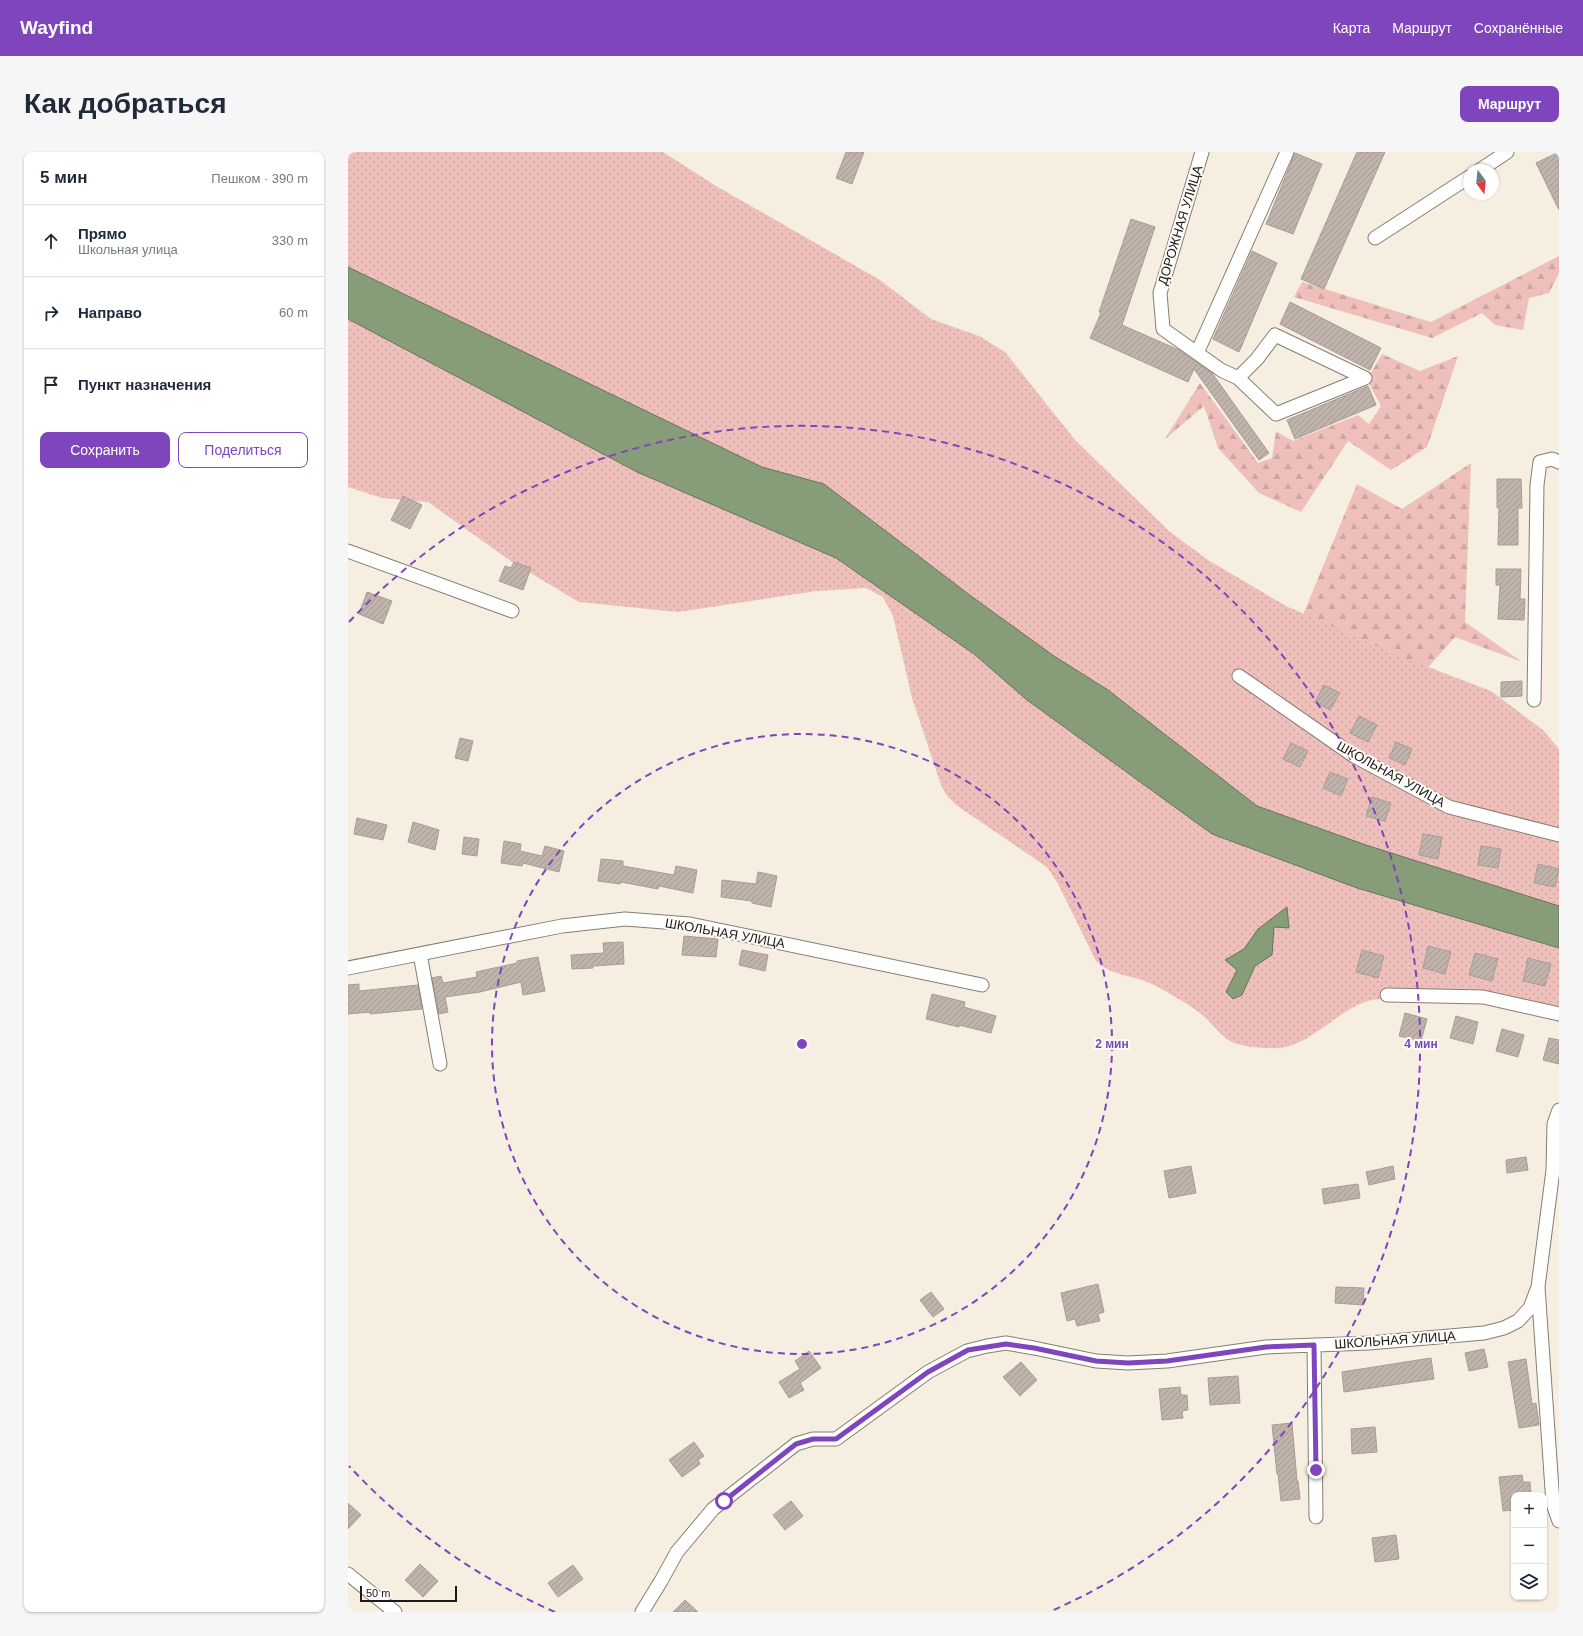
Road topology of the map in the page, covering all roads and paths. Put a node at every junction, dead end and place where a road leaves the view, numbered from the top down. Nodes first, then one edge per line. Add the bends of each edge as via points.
1 (1202, 152) edge
2 (1287, 152) edge
3 (1507, 152) edge
4 (1489, 164) edge
5 (1463, 181) edge
6 (1375, 238) dead end
7 (1197, 352) junction
8 (1238, 378) junction
9 (1559, 462) edge
10 (348, 551) edge
11 (512, 611) dead end
12 (1239, 676) dead end
13 (1534, 700) dead end
14 (1559, 835) edge
15 (420, 954) junction
16 (348, 968) edge
17 (982, 985) dead end
18 (1387, 995) dead end
19 (1559, 1014) edge
20 (440, 1064) dead end
21 (1559, 1110) edge
22 (1556, 1170) edge
23 (1538, 1286) junction
24 (1314, 1345) junction
25 (1316, 1518) dead end
26 (1559, 1521) edge
27 (348, 1574) edge
28 (395, 1612) edge
29 (642, 1612) edge

1 - 7 street, ДОРОЖНАЯ УЛИЦА via 1160,293 1163,329
2 - 7 street
3 - 4 street
5 - 6 street
7 - 8 street, ДОРОЖНАЯ УЛИЦА via 1221,370
8 - 8 street, ДОРОЖНАЯ УЛИЦА via 1275,335 1365,378 1276,414
9 - 13 street via 1552,459 1540,462 1537,485
10 - 11 street
12 - 14 street, ШКОЛЬНАЯ УЛИЦА via 1354,756 1449,807
15 - 16 street, ШКОЛЬНАЯ УЛИЦА
15 - 17 street, ШКОЛЬНАЯ УЛИЦА via 562,926 632,920 690,924
15 - 20 street
18 - 19 street via 1483,997
21 - 22 street, ШКОЛЬНАЯ УЛИЦА via 1554,1124
22 - 23 street, ШКОЛЬНАЯ УЛИЦА
23 - 24 street, ШКОЛЬНАЯ УЛИЦА via 1530,1308 1518,1321 1504,1328 1484,1333
23 - 26 street, ШКОЛЬНАЯ УЛИЦА via 1553,1504
24 - 25 street
24 - 29 street, ШКОЛЬНАЯ УЛИЦА via 1266,1347 1167,1361 1128,1363 1096,1361 1006,1344 968,1350 928,1372 836,1439 813,1439 796,1444 713,1508 676,1552
27 - 28 street

